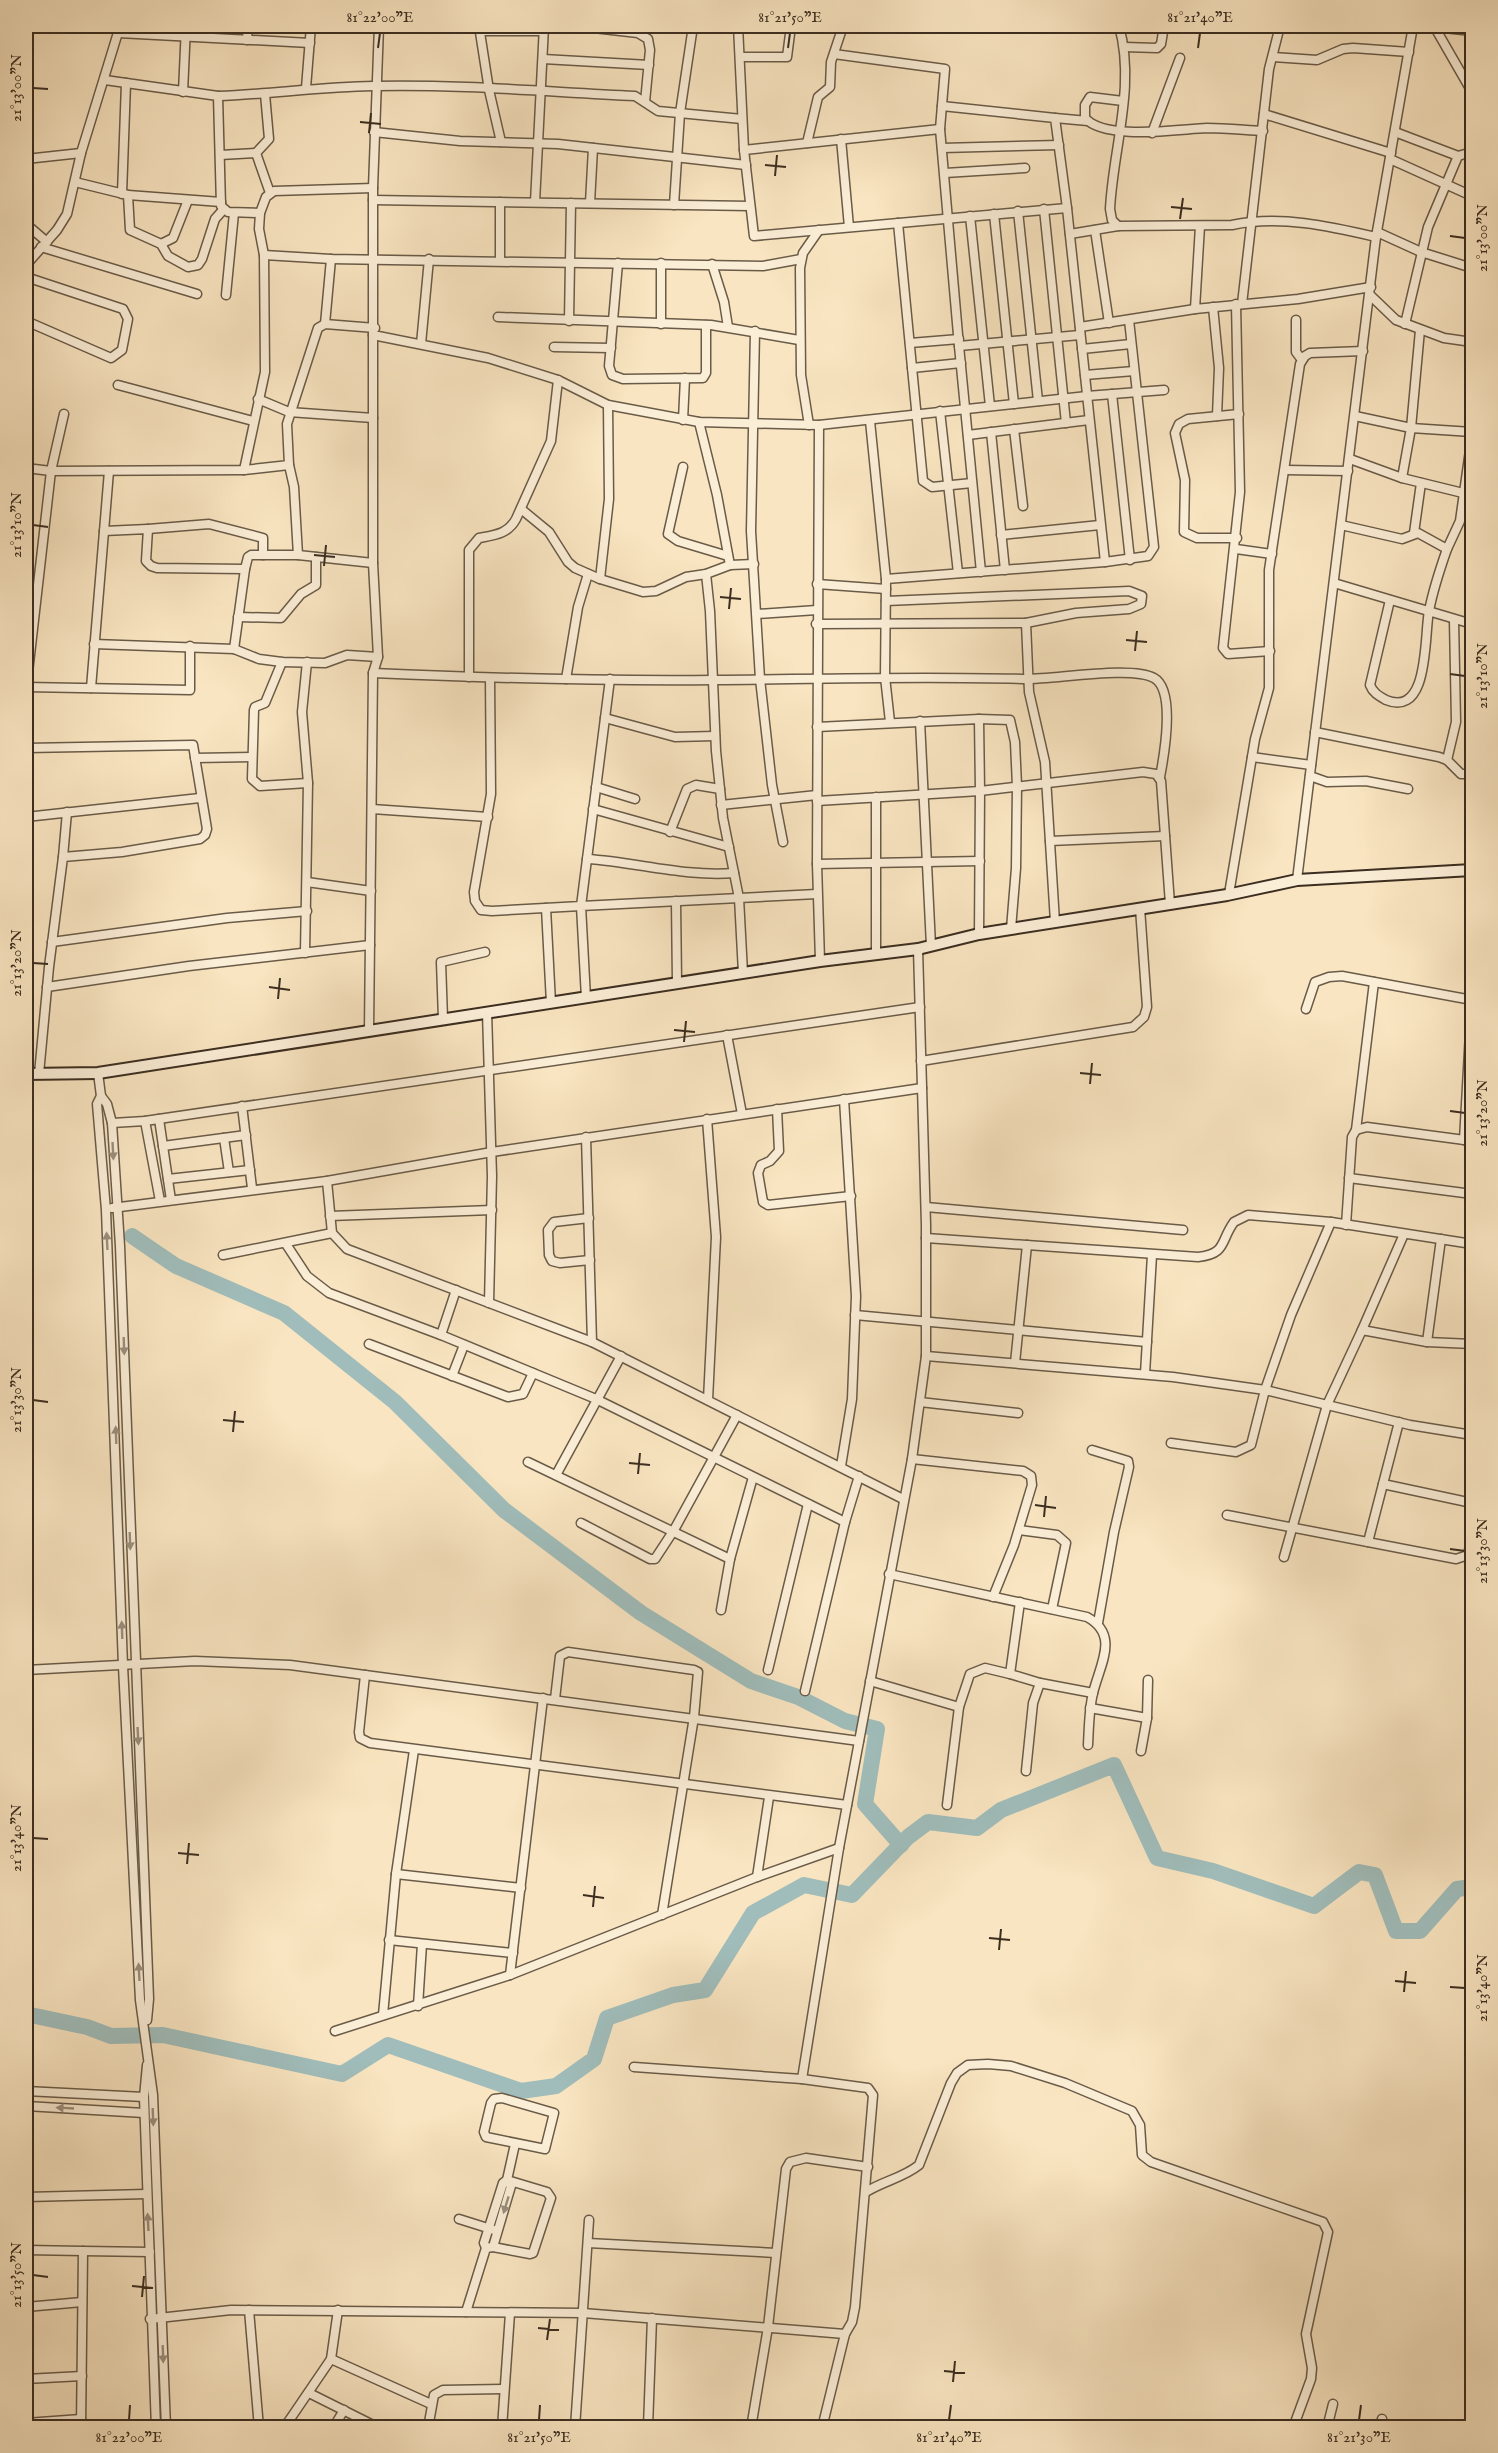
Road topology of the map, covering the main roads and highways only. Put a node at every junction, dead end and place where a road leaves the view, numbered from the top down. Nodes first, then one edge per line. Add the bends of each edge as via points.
1 (1473, 870) edge
2 (26, 1074) edge

1 - 2 main road via 1297,880 979,934 918,949 820,960 98,1073

